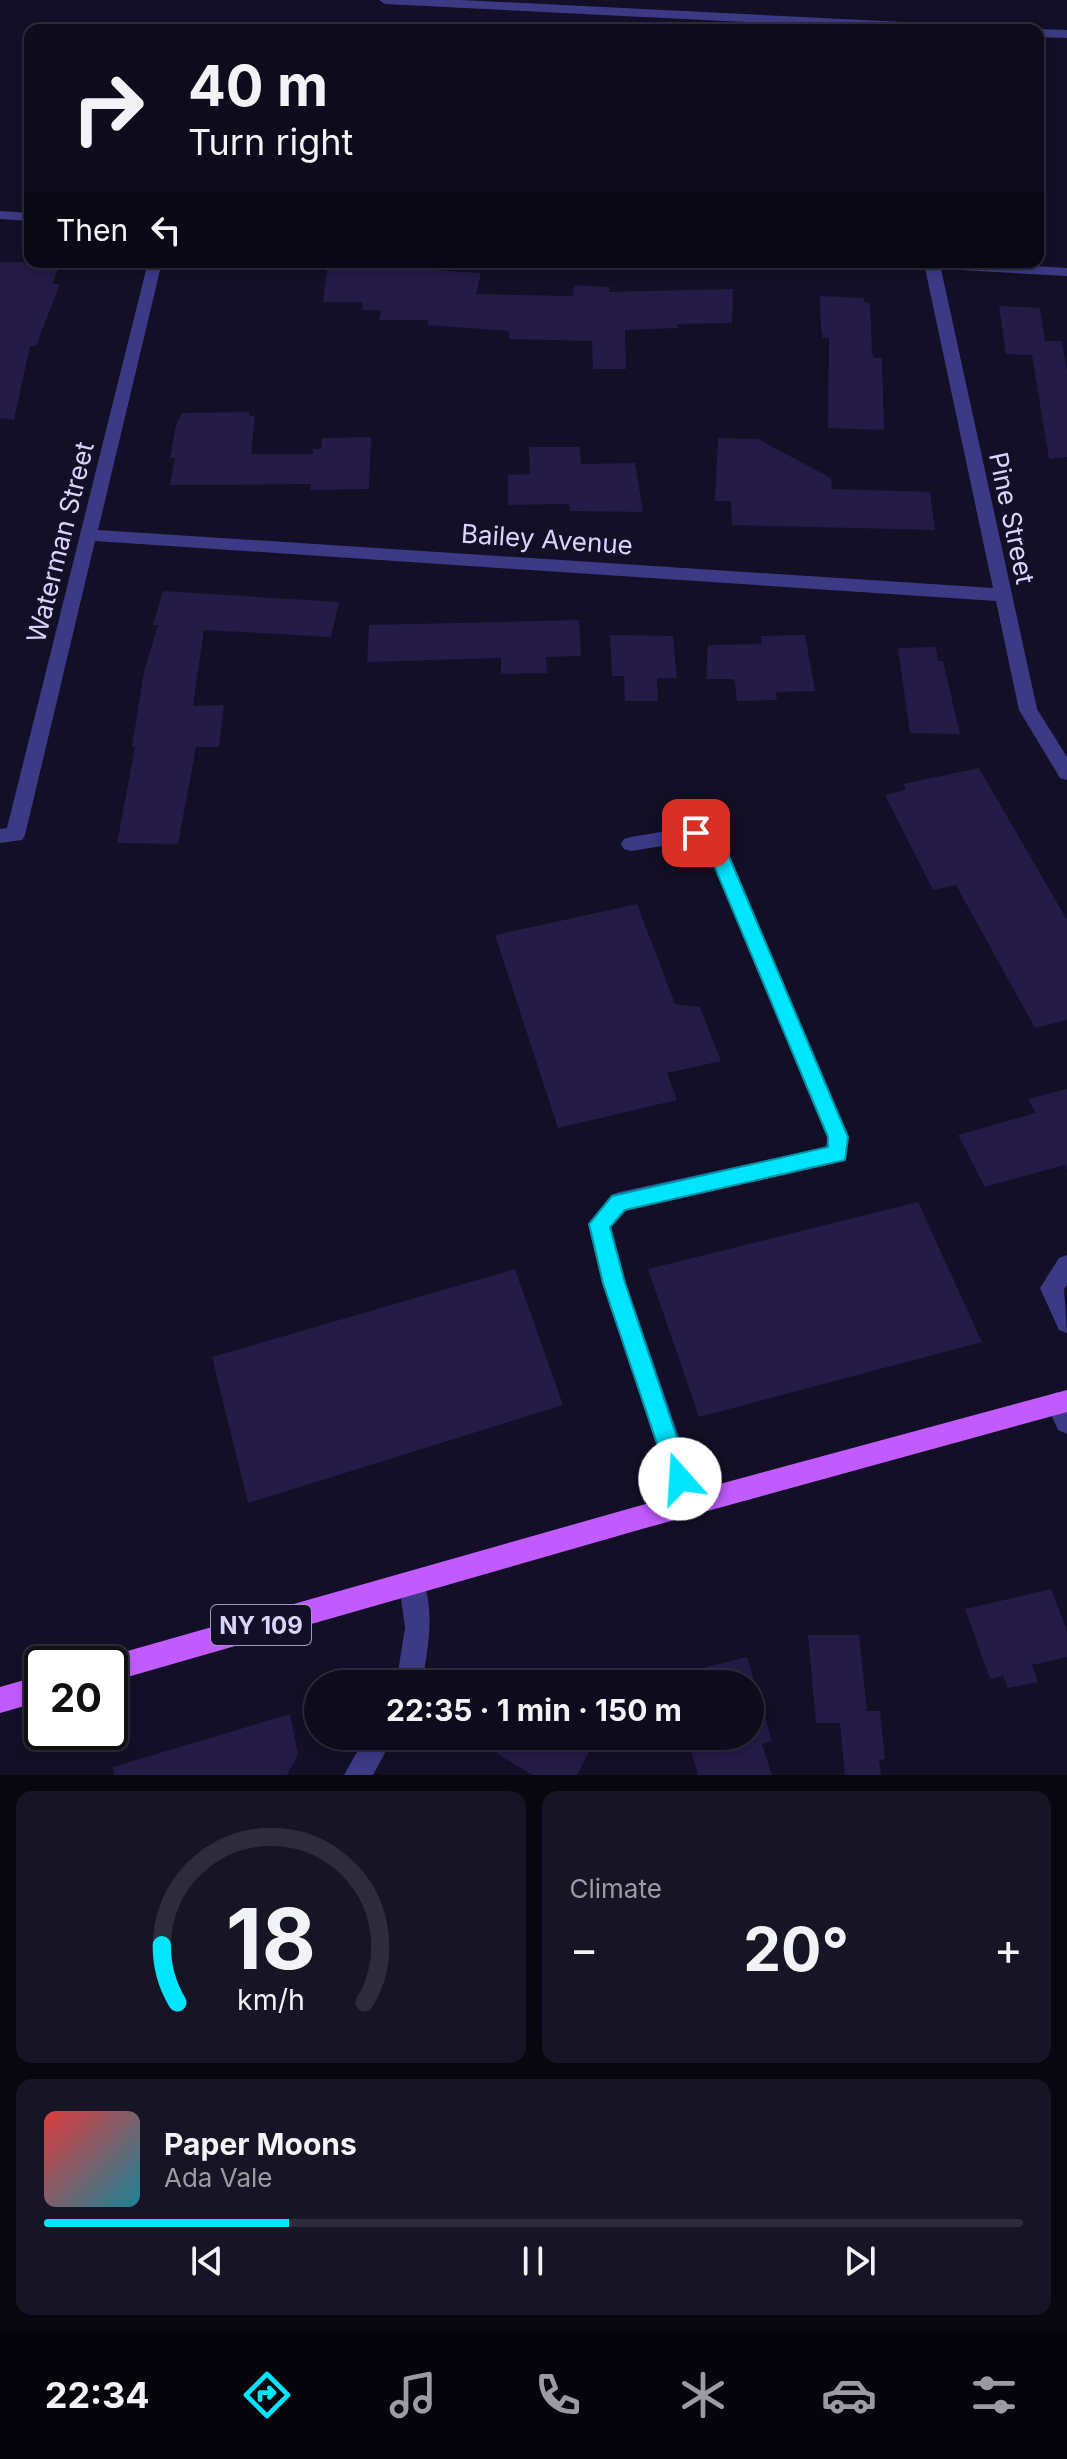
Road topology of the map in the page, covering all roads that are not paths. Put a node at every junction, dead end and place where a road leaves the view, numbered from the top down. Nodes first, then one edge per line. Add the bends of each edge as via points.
1 (385, 0) edge
2 (864, 24) edge
3 (1044, 33) edge
4 (1067, 34) edge
5 (0, 215) edge
6 (24, 217) edge
7 (154, 268) edge
8 (933, 268) edge
9 (1000, 268) edge
10 (1067, 272) edge
11 (89, 535) junction
12 (1002, 595) junction
13 (1067, 773) edge
14 (8, 836) edge
15 (631, 844) dead end
16 (1067, 1265) edge
17 (1067, 1322) edge
18 (1064, 1409) edge
19 (689, 1504) junction
20 (412, 1584) junction
21 (128, 1664) edge
22 (411, 1670) edge
23 (24, 1693) edge
24 (0, 1700) edge
25 (373, 1750) edge
26 (358, 1775) edge

1 - 2 street
3 - 4 street
5 - 6 street
7 - 11 street, Waterman Street
8 - 12 street, Pine Street
9 - 10 street
11 - 12 street, Bailey Avenue
11 - 14 street, Waterman Street
12 - 13 street, Pine Street via 1028,710
15 - 19 street via 696,833 716,847 838,1137 837,1154 619,1202 599,1224
16 - 17 street via 1052,1288
18 - 19 main road, NY 109
19 - 20 main road, NY 109
20 - 21 main road, NY 109
20 - 22 street via 418,1628
23 - 24 main road
25 - 26 street

